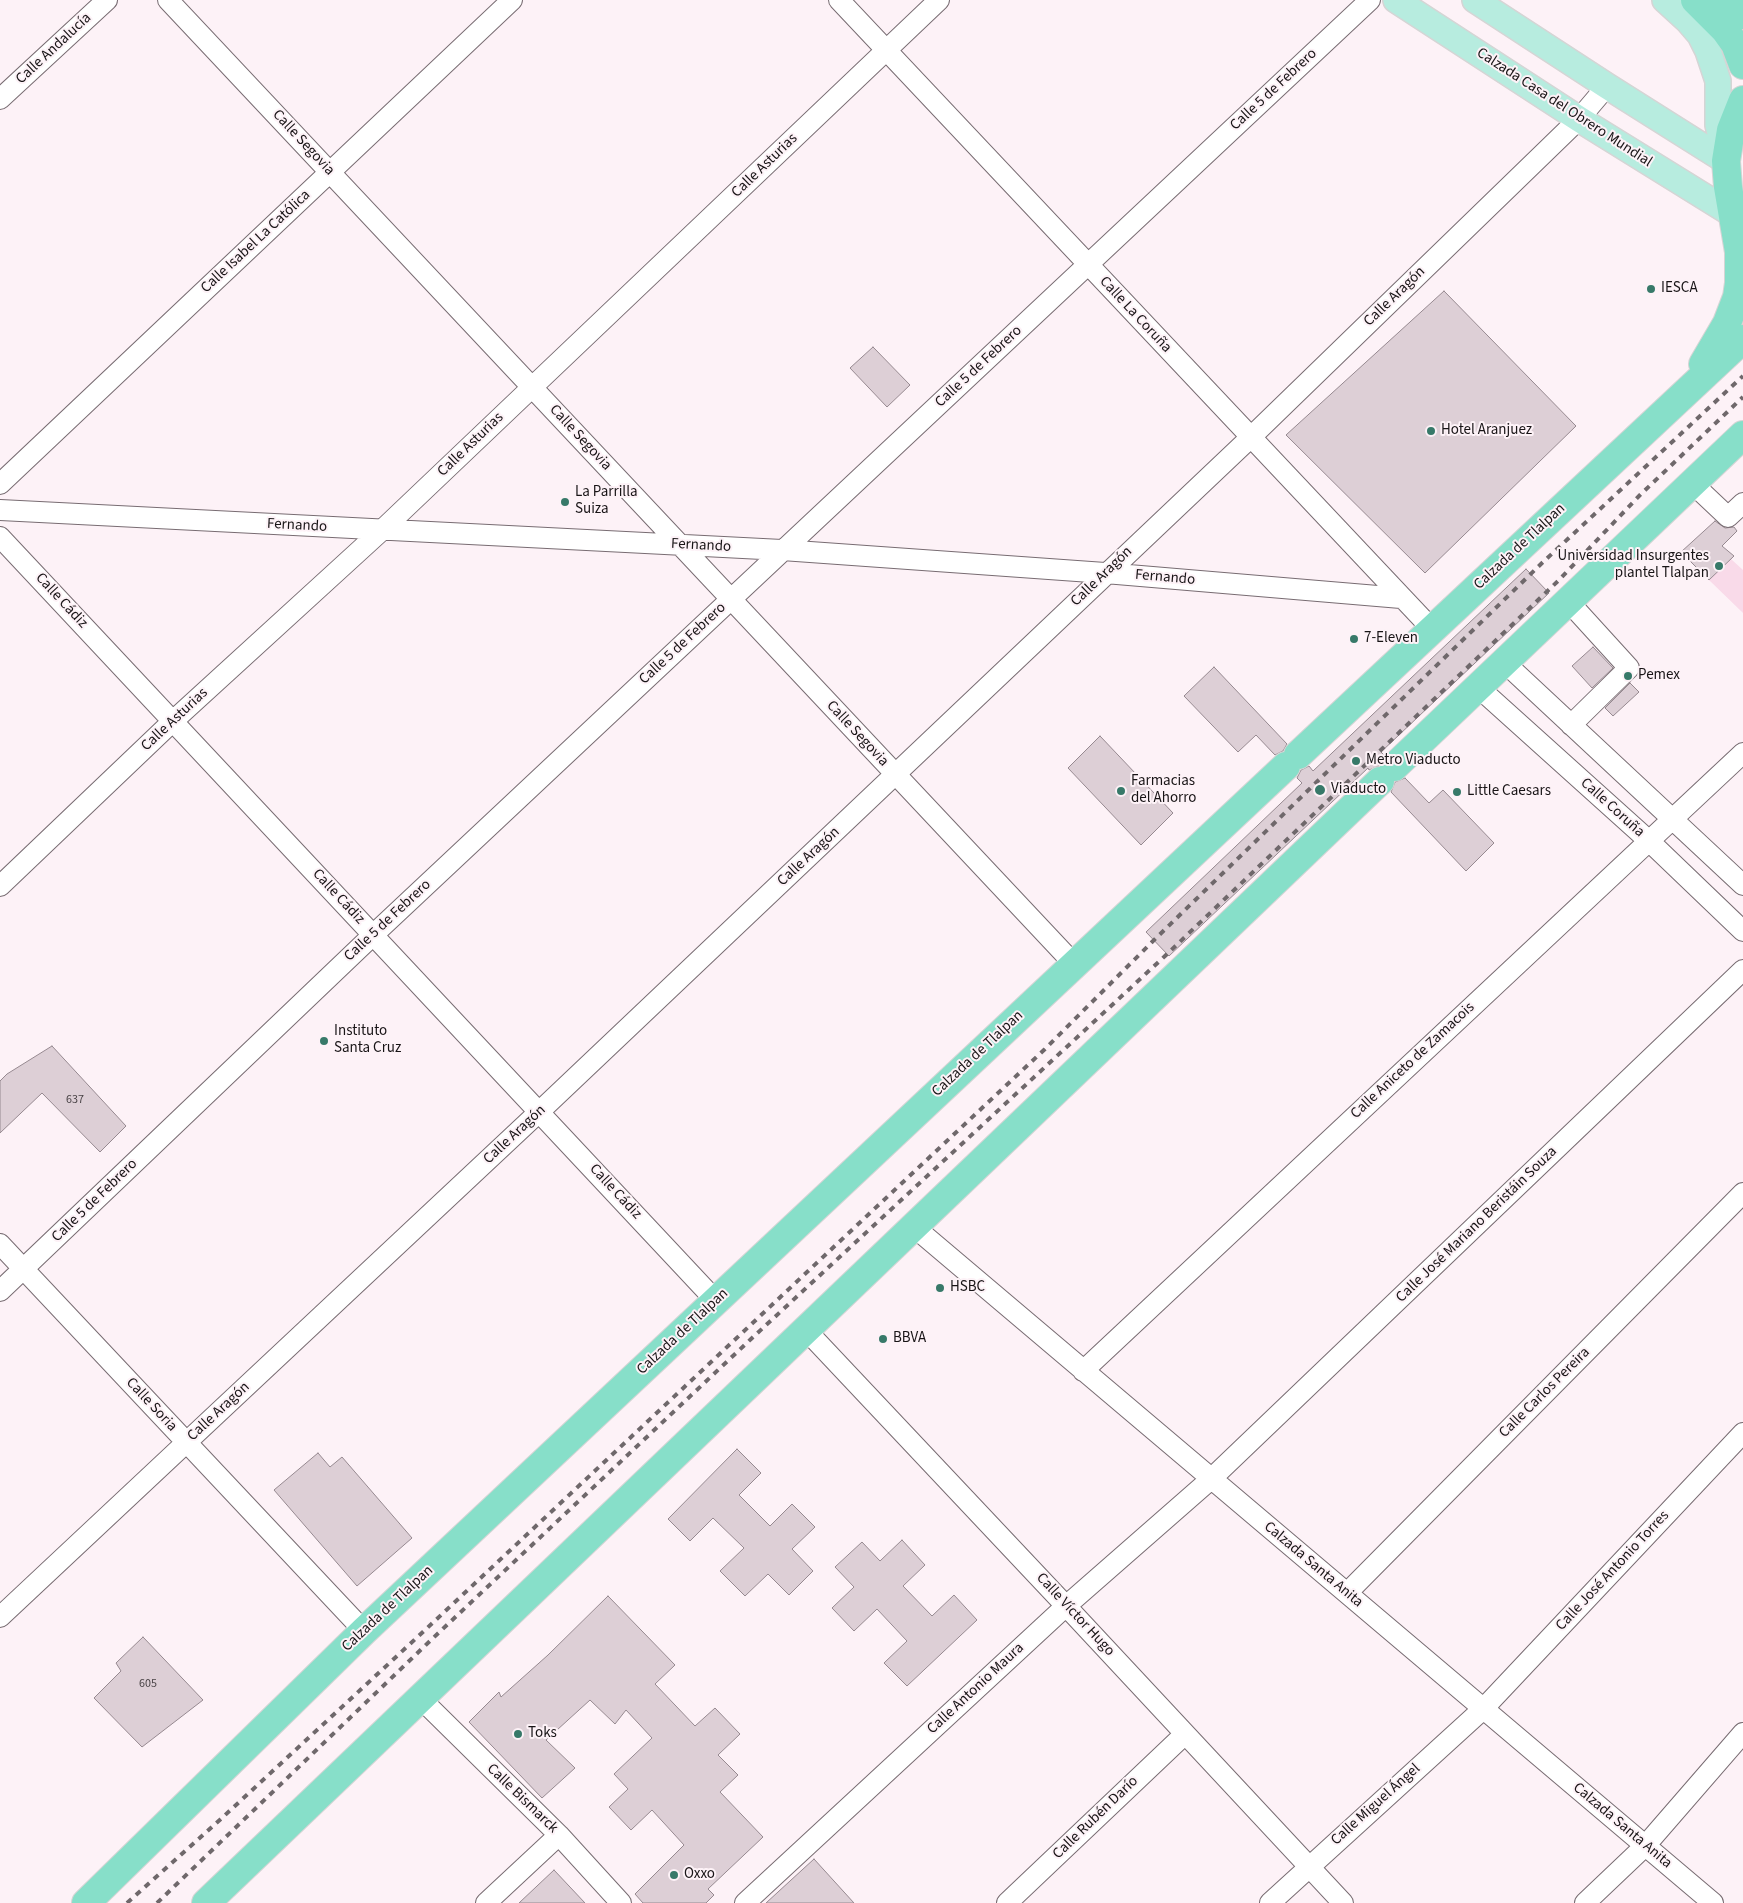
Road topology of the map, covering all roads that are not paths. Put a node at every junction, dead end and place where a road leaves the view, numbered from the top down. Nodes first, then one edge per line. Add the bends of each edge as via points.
1 (107, 0) edge
2 (168, 0) edge
3 (512, 0) edge
4 (839, 0) edge
5 (939, 0) edge
6 (1370, 0) edge
7 (1396, 0) edge
8 (1475, 0) edge
9 (1665, 0) edge
10 (1695, 0) edge
11 (1726, 0) edge
12 (1743, 15) edge
13 (886, 50) junction
14 (1743, 65) edge
15 (1607, 86) junction
16 (0, 99) edge
17 (1743, 100) edge
18 (1579, 119) junction
19 (1727, 154) junction
20 (330, 172) junction
21 (1734, 215) junction
22 (1088, 265) junction
23 (1743, 339) edge
24 (532, 387) junction
25 (1682, 396) junction
26 (1743, 435) edge
27 (1250, 438) junction
28 (1692, 483) junction
29 (0, 484) edge
30 (1743, 503) edge
31 (0, 510) edge
32 (381, 531) junction
33 (0, 537) edge
34 (680, 545) junction
35 (782, 550) junction
36 (1105, 573) junction
37 (1401, 598) junction
38 (731, 599) junction
39 (1568, 601) junction
40 (1432, 629) junction
41 (1504, 662) junction
42 (1478, 687) junction
43 (173, 721) junction
44 (1571, 725) junction
45 (1743, 752) edge
46 (896, 774) junction
47 (1672, 818) junction
48 (1648, 840) junction
49 (1743, 885) edge
50 (0, 886) edge
51 (1743, 931) edge
52 (374, 935) junction
53 (1074, 964) junction
54 (1743, 970) edge
55 (539, 1112) junction
56 (1743, 1193) edge
57 (913, 1226) junction
58 (0, 1244) edge
59 (24, 1269) junction
60 (0, 1291) edge
61 (716, 1301) junction
62 (805, 1330) junction
63 (1083, 1371) junction
64 (1743, 1433) edge
65 (186, 1442) junction
66 (1211, 1479) junction
67 (1347, 1594) junction
68 (1066, 1606) junction
69 (0, 1616) edge
70 (364, 1631) junction
71 (420, 1698) junction
72 (1482, 1708) junction
73 (1743, 1733) edge
74 (1185, 1734) junction
75 (559, 1835) junction
76 (1645, 1846) junction
77 (1308, 1867) junction
78 (86, 1903) edge
79 (206, 1903) edge
80 (486, 1903) edge
81 (621, 1903) edge
82 (745, 1903) edge
83 (1007, 1903) edge
84 (1270, 1903) edge
85 (1343, 1903) edge
86 (1586, 1903) edge
87 (1713, 1903) edge

1 - 16 street, Calle Andalucía
2 - 20 street, Calle Segovia
3 - 20 street, Calle Isabel La Católica
4 - 13 street, Calle La Coruña
5 - 13 street, Calle Asturias
6 - 22 street, Calle 5 de Febrero
7 - 18 main road, Calzada Casa del Obrero Mundial
8 - 15 main road
9 - 19 main road via 1700,35 1708,51 1718,81 1718,125
10 - 14 highway via 1725,30
11 - 12 highway
13 - 22 street, Calle La Coruña
13 - 24 street, Calle Asturias
15 - 18 street, Calle Aragón
15 - 19 main road
17 - 19 highway via 1731,130
18 - 21 main road, Calzada Casa del Obrero Mundial
18 - 27 street, Calle Aragón
19 - 21 highway via 1728,187
20 - 24 street, Calle Segovia
20 - 29 street, Calle Isabel La Católica
21 - 25 highway via 1740,267 1737,297 1716,345
22 - 27 street, Calle La Coruña
22 - 35 street, Calle 5 de Febrero
23 - 25 highway, Calzada de Tlalpan
24 - 32 street, Calle Asturias
24 - 34 street, Calle Segovia
25 - 40 highway, Calzada de Tlalpan
26 - 28 highway
27 - 36 street, Calle Aragón
27 - 37 street, Calle La Coruña
28 - 30 street via 1728,517
28 - 39 highway
31 - 32 street, Fernando
32 - 34 street, Fernando
32 - 43 street, Calle Asturias
33 - 43 street, Calle Cádiz
34 - 35 street, Fernando
34 - 38 street, Calle Segovia
35 - 36 street, Fernando
35 - 38 street, Calle 5 de Febrero
36 - 37 street, Fernando
36 - 46 street, Calle Aragón
37 - 40 street, Calle La Coruña
38 - 46 street, Calle Segovia
38 - 52 street, Calle 5 de Febrero
39 - 41 highway
39 - 44 street via 1629,668
40 - 53 highway, Calzada de Tlalpan
41 - 42 highway
41 - 44 street
42 - 48 street, Calle Coruña
42 - 57 highway
43 - 50 street, Calle Asturias
43 - 52 street, Calle Cádiz
44 - 47 street
45 - 47 street, Calle Aniceto de Zamacois
46 - 53 street, Calle Segovia
46 - 55 street, Calle Aragón
47 - 48 street, Calle Aniceto de Zamacois
47 - 49 street
48 - 51 street, Calle Coruña
48 - 63 street, Calle Aniceto de Zamacois
52 - 55 street, Calle Cádiz
52 - 59 street, Calle 5 de Febrero
53 - 61 highway, Calzada de Tlalpan
54 - 66 street, Calle José Mariano Beristáin Souza
55 - 61 street, Calle Cádiz
55 - 65 street, Calle Aragón
56 - 67 street, Calle Carlos Pereira
57 - 62 highway
57 - 63 street, Calzada Santa Anita
58 - 59 street, Calle Soria
59 - 60 street, Calle 5 de Febrero
59 - 65 street, Calle Soria
61 - 70 highway, Calzada de Tlalpan
62 - 68 street, Calle Víctor Hugo
62 - 71 highway
63 - 66 street, Calzada Santa Anita
64 - 72 street, Calle José Antonio Torres
65 - 69 street, Calle Aragón
65 - 70 street, Calle Soria
66 - 67 street, Calzada Santa Anita
66 - 68 street, Calle Antonio Maura
67 - 72 street, Calzada Santa Anita
68 - 74 street, Calle Víctor Hugo
68 - 82 street, Calle Antonio Maura
70 - 78 highway, Calzada de Tlalpan
71 - 75 street, Calle Bismarck
71 - 79 highway
72 - 76 street, Calzada Santa Anita
72 - 77 street, Calle Miguel Ángel
73 - 76 street
74 - 77 street, Calle Víctor Hugo
74 - 83 street, Calle Rubén Darío
75 - 80 street
75 - 81 street, Calle Bismarck
76 - 86 street
76 - 87 street, Calzada Santa Anita
77 - 84 street, Calle Miguel Ángel
77 - 85 street, Calle Víctor Hugo

